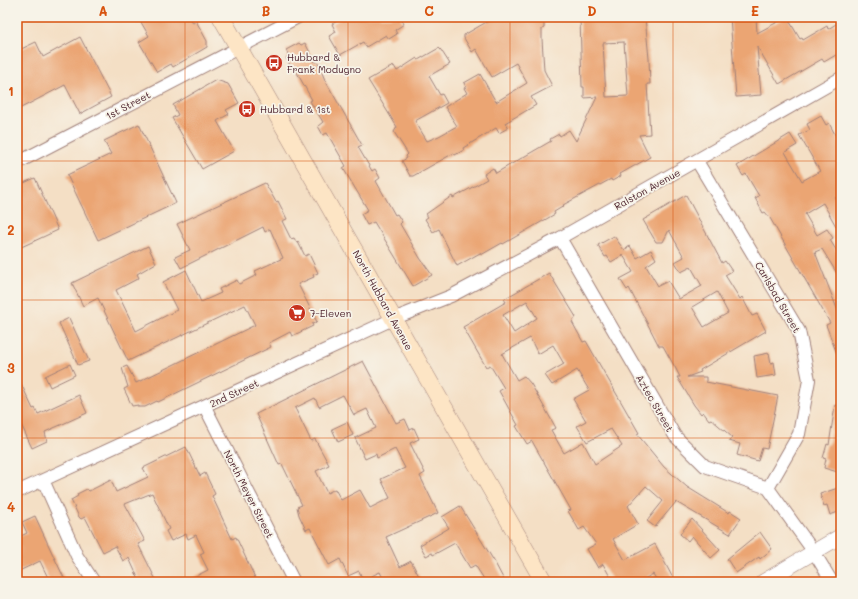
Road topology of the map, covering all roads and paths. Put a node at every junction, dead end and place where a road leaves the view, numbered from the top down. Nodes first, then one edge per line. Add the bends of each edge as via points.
1 (221, 17) edge
2 (298, 17) edge
3 (240, 46) junction
4 (840, 81) edge
5 (697, 161) junction
6 (17, 163) edge
7 (560, 238) junction
8 (451, 296) joint
9 (393, 319) junction
10 (205, 407) junction
11 (43, 480) junction
12 (768, 488) junction
13 (17, 492) edge
14 (841, 536) edge
15 (814, 552) junction
16 (94, 582) edge
17 (294, 582) edge
18 (544, 582) edge
19 (763, 582) edge
20 (832, 582) edge

1 - 3 main road, North Hubbard Avenue
2 - 3 street, 1st Street
3 - 6 street, 1st Street
3 - 9 main road, North Hubbard Avenue
4 - 5 street, Ralston Avenue
5 - 7 street, Ralston Avenue
5 - 12 street, Carlsbad Street via 799,331 809,380 799,434
7 - 8 street, Ralston Avenue
7 - 12 street, Aztec Street via 674,436 705,466
8 - 9 street, 2nd Street
9 - 10 street, 2nd Street
9 - 18 main road, North Hubbard Avenue
10 - 11 street, 2nd Street
10 - 17 street, North Meyer Street
11 - 13 street, 2nd Street
11 - 16 street via 77,556
12 - 15 street
14 - 15 street
15 - 19 street
15 - 20 street

